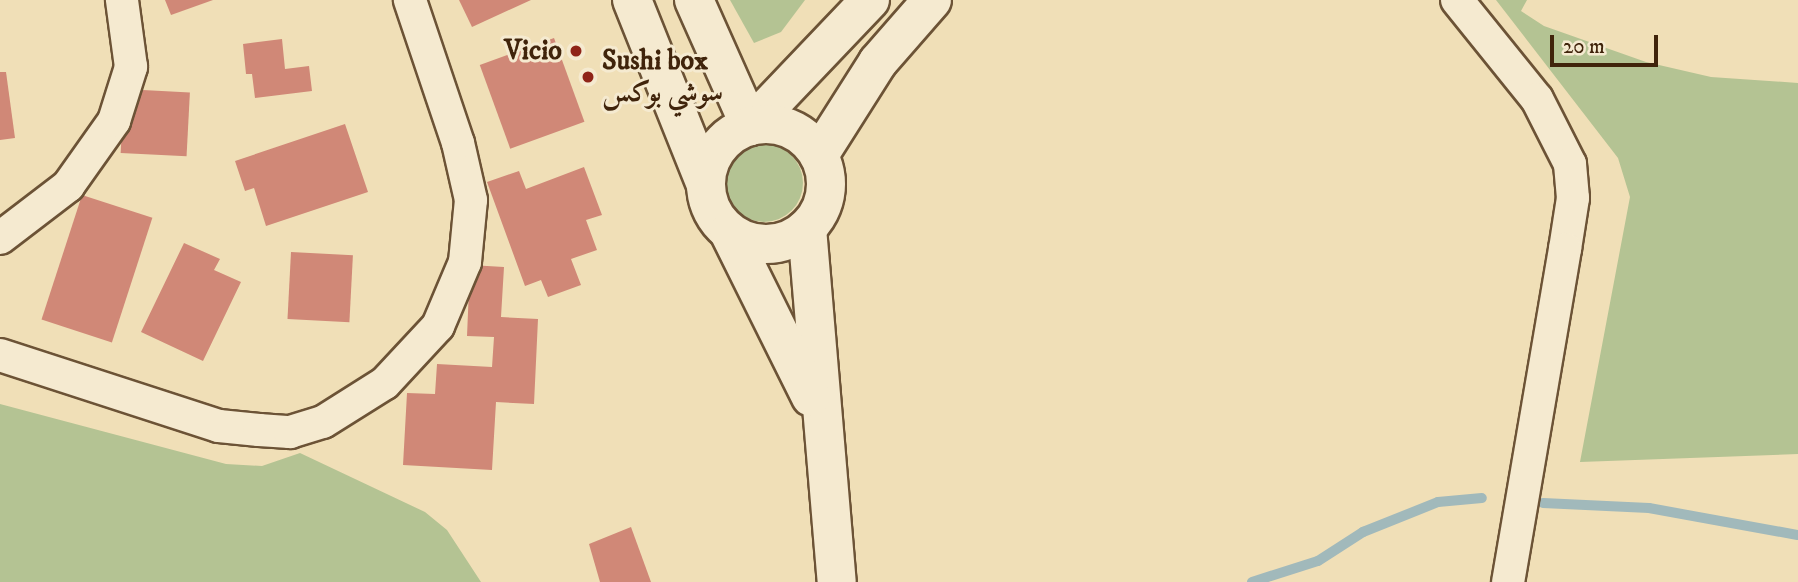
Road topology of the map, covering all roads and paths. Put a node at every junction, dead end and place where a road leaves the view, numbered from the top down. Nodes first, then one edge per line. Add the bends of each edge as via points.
1 (121, 0) edge
2 (410, 0) edge
3 (632, 0) edge
4 (694, 0) edge
5 (870, 0) edge
6 (932, 0) edge
7 (1457, 0) edge
8 (750, 126) junction
9 (819, 155) junction
10 (706, 186) junction
11 (807, 228) junction
12 (729, 232) junction
13 (0, 237) edge
14 (0, 355) edge
15 (821, 418) junction
16 (837, 582) edge
17 (1508, 582) edge

1 - 13 street via 131,67 114,121 68,186
2 - 14 street via 458,143 471,200 465,262 438,326 385,383 323,422 290,432 259,430 219,426
3 - 10 main road
4 - 8 main road
5 - 8 main road
6 - 9 main road via 878,62
7 - 17 street via 1537,99 1570,164 1573,198
8 - 9 main road via 789,129
8 - 10 main road via 718,148
9 - 11 main road via 825,193
10 - 12 main road via 709,203
11 - 12 main road via 790,239 769,244
11 - 15 main road
12 - 15 main road
15 - 16 main road via 834,506

